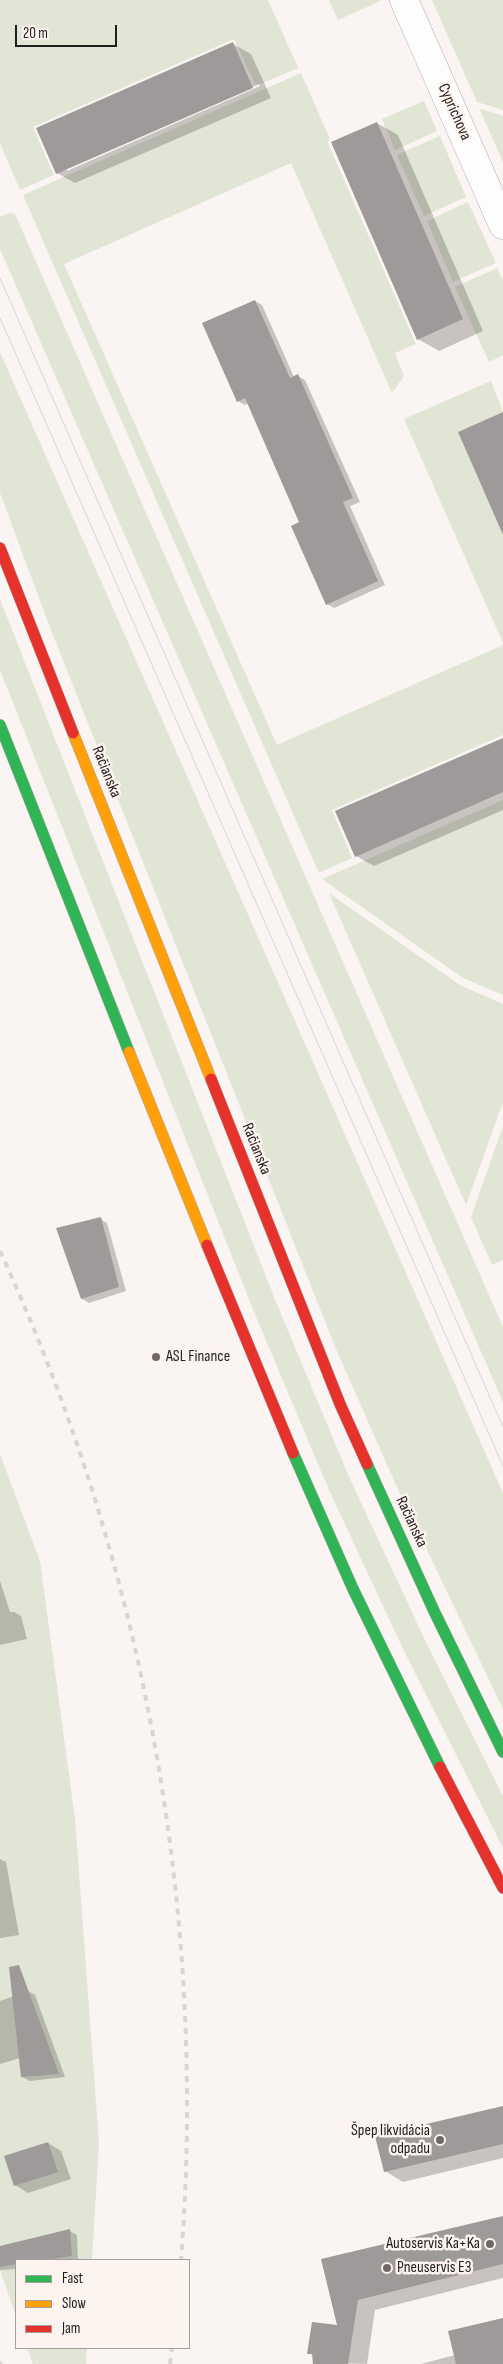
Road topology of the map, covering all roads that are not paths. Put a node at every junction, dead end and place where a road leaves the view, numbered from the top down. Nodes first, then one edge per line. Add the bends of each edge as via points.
1 (404, 0) edge
2 (503, 225) edge
3 (0, 548) edge
4 (0, 725) edge
5 (503, 1752) edge
6 (503, 1888) edge

1 - 2 street, Cyprichova
3 - 5 main road, Račianska via 344,1412 434,1611
4 - 6 main road via 235,1314 334,1548

